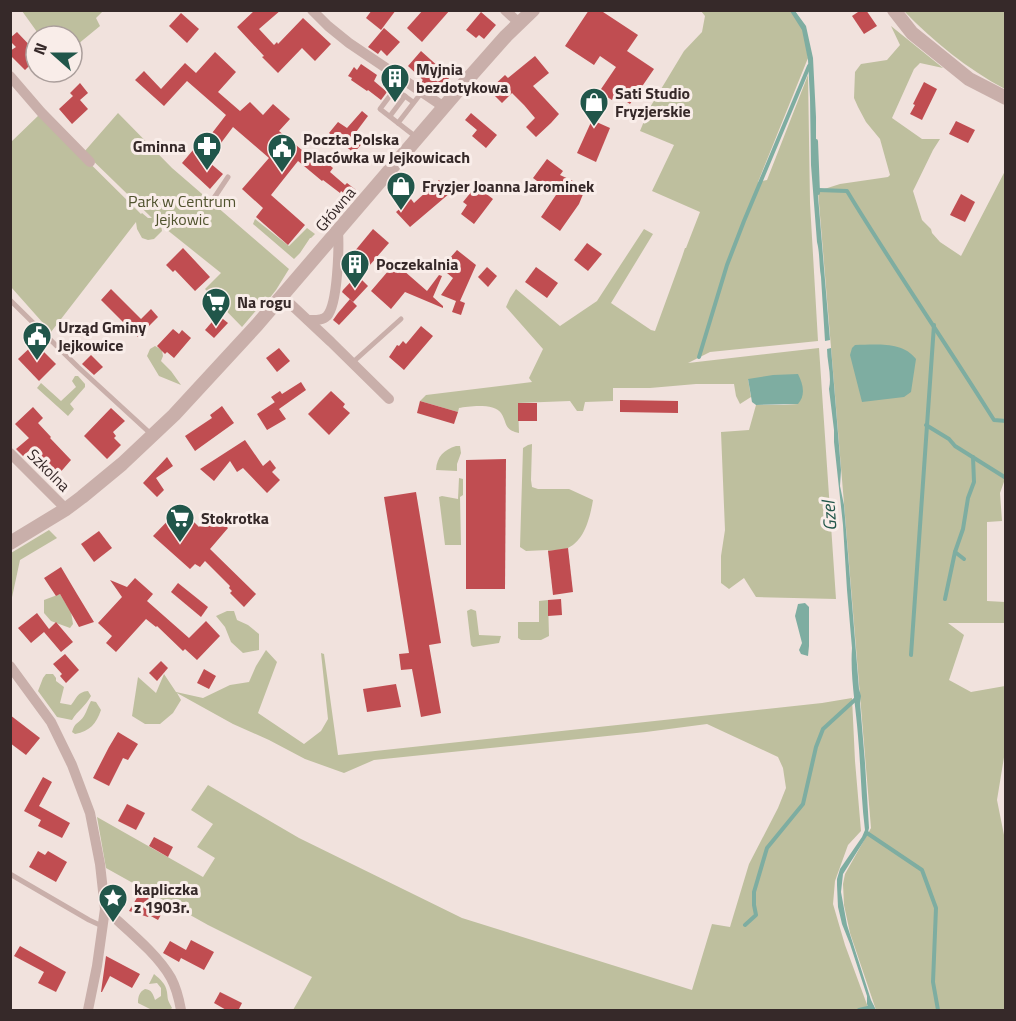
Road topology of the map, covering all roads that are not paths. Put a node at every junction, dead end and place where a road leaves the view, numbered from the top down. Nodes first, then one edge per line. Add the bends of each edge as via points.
1 (312, 10) edge
2 (505, 10) edge
3 (532, 10) edge
4 (894, 10) edge
5 (519, 23) junction
6 (10, 76) edge
7 (422, 92) junction
8 (405, 96) junction
9 (1005, 98) edge
10 (413, 102) junction
11 (444, 107) junction
12 (390, 116) junction
13 (398, 123) junction
14 (417, 138) junction
15 (90, 162) dead end
16 (228, 177) dead end
17 (214, 198) dead end
18 (338, 231) junction
19 (282, 296) junction
20 (10, 300) edge
21 (401, 319) dead end
22 (308, 320) junction
23 (352, 363) junction
24 (388, 399) dead end
25 (153, 435) junction
26 (10, 453) edge
27 (66, 509) junction
28 (10, 543) edge
29 (10, 666) edge
30 (10, 874) edge
31 (105, 909) junction
32 (102, 926) junction
33 (88, 1011) edge
34 (181, 1011) edge

1 - 7 street via 349,43
2 - 5 street
3 - 5 street, Główna
4 - 9 street via 912,33 969,80
5 - 11 street, Główna
6 - 15 street
7 - 10 lane
7 - 11 street
8 - 10 lane
8 - 12 lane
8 - 12 lane via 395,89 380,108
10 - 13 lane
11 - 14 street, Główna
12 - 13 lane
13 - 14 lane
14 - 18 street, Główna
16 - 17 lane
18 - 19 street, Główna
18 - 22 street via 331,307 323,318
19 - 22 street
19 - 25 street, Główna
20 - 25 lane
21 - 23 lane
22 - 23 street
23 - 24 street
25 - 27 street, Główna
26 - 27 street, Szkolna
27 - 28 street, Główna
29 - 31 street via 51,722 72,765 90,813
30 - 32 lane
31 - 32 street
31 - 34 street via 160,962 176,987
32 - 33 street

